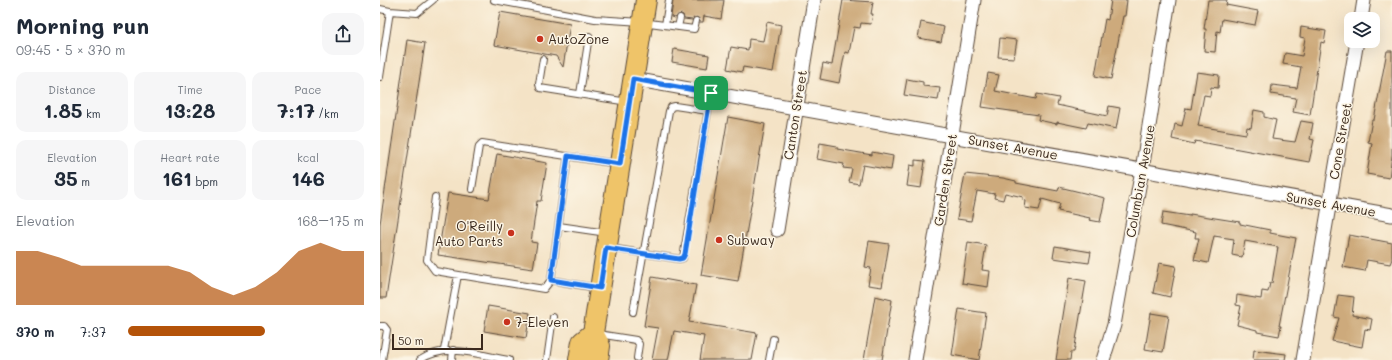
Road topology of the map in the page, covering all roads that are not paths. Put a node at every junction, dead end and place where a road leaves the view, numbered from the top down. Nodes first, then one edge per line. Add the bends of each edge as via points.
1 (433, 0) edge
2 (494, 0) edge
3 (646, 0) edge
4 (669, 0) edge
5 (814, 0) edge
6 (974, 0) edge
7 (1169, 0) edge
8 (1364, 0) edge
9 (380, 9) edge
10 (390, 11) junction
11 (1362, 12) edge
12 (680, 18) dead end
13 (696, 21) dead end
14 (642, 22) junction
15 (666, 25) junction
16 (678, 27) junction
17 (589, 36) dead end
18 (1356, 48) edge
19 (543, 59) dead end
20 (380, 76) edge
21 (633, 79) junction
22 (711, 93) junction
23 (580, 94) junction
24 (629, 102) junction
25 (796, 108) junction
26 (708, 111) junction
27 (952, 136) junction
28 (568, 156) junction
29 (620, 164) junction
30 (1142, 170) junction
31 (472, 190) dead end
32 (435, 197) dead end
33 (1329, 204) junction
34 (1392, 215) edge
35 (559, 226) junction
36 (777, 230) dead end
37 (607, 240) junction
38 (644, 254) junction
39 (458, 275) junction
40 (551, 280) junction
41 (600, 288) junction
42 (633, 312) dead end
43 (553, 317) dead end
44 (380, 326) edge
45 (592, 333) junction
46 (773, 339) dead end
47 (444, 350) junction
48 (453, 350) junction
49 (478, 357) edge
50 (637, 358) dead end
51 (492, 359) edge
52 (382, 360) edge
53 (420, 360) edge
54 (452, 360) edge
55 (507, 360) edge
56 (546, 360) edge
57 (579, 360) edge
58 (598, 360) edge
59 (769, 360) edge
60 (916, 360) edge
61 (1103, 360) edge
62 (1303, 360) edge

1 - 10 lane via 417,12
2 - 14 lane via 595,19
3 - 14 main road
4 - 15 lane
5 - 25 street, Canton Street
6 - 27 street, Garden Street
7 - 30 street, Columbian Avenue
8 - 11 street
9 - 10 lane
10 - 20 lane
12 - 16 lane
13 - 16 lane via 694,29
14 - 15 lane
14 - 21 main road
15 - 16 lane
17 - 23 lane
18 - 33 street, Cone Street
19 - 23 lane via 538,84 540,88
21 - 22 street, Sunset Avenue
21 - 24 main road
22 - 25 street, Sunset Avenue
22 - 26 lane
23 - 24 lane
24 - 29 main road
25 - 27 street, Sunset Avenue
25 - 36 street, Canton Street
26 - 38 lane via 675,106 669,111
26 - 38 lane via 685,254 679,259
27 - 30 street, Sunset Avenue
27 - 60 street, Garden Street
28 - 29 lane
28 - 31 lane via 482,143 478,146
28 - 35 lane
29 - 37 main road
30 - 33 street, Sunset Avenue
30 - 61 street, Columbian Avenue via 1114,325
32 - 39 lane via 427,260 435,271
33 - 34 street, Sunset Avenue
33 - 62 street, Cone Street
35 - 37 lane
35 - 40 lane
37 - 38 lane
37 - 41 main road
38 - 42 lane
39 - 40 lane via 544,289
39 - 47 lane
40 - 41 lane
41 - 45 main road
43 - 56 lane
44 - 52 lane via 387,330
45 - 50 lane via 636,340 639,344
45 - 57 main road via 582,342
45 - 58 main road via 600,346
46 - 59 lane
47 - 48 lane
47 - 53 lane
48 - 49 lane
48 - 54 lane
49 - 51 lane
51 - 55 lane

